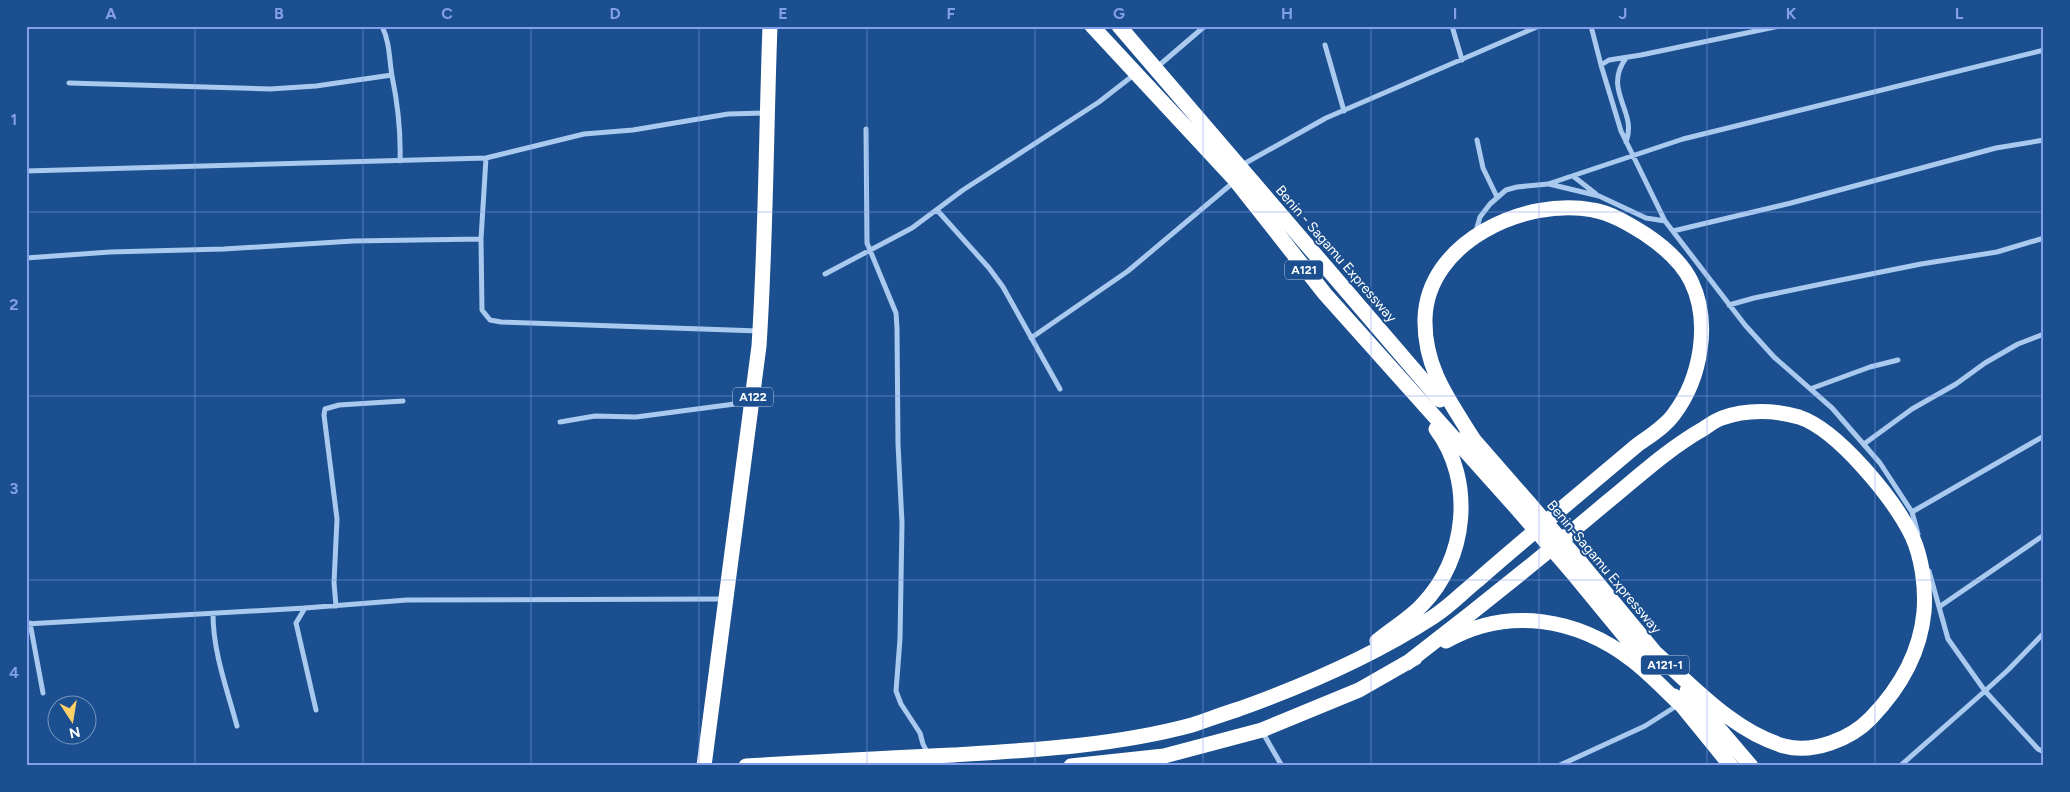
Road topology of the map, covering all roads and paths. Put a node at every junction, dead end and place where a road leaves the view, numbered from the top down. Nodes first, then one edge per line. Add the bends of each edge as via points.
1 (382, 26) edge
2 (770, 26) edge
3 (1092, 26) edge
4 (1119, 26) edge
5 (1205, 26) edge
6 (1452, 26) edge
7 (1539, 26) edge
8 (1591, 26) edge
9 (1780, 26) edge
10 (1325, 45) dead end
11 (2044, 50) edge
12 (1626, 58) junction
13 (1462, 60) junction
14 (1601, 64) junction
15 (1155, 69) junction
16 (1135, 74) junction
17 (392, 75) junction
18 (69, 83) dead end
19 (1344, 111) junction
20 (766, 112) junction
21 (866, 129) dead end
22 (1477, 140) dead end
23 (2044, 140) edge
24 (1626, 142) junction
25 (1632, 155) junction
26 (486, 158) junction
27 (400, 161) junction
28 (26, 172) edge
29 (1238, 174) junction
30 (1573, 176) junction
31 (1548, 184) junction
32 (1599, 196) junction
33 (1497, 197) junction
34 (937, 210) junction
35 (1665, 221) junction
36 (1673, 231) junction
37 (1475, 236) junction
38 (2044, 238) edge
39 (482, 239) junction
40 (869, 251) junction
41 (26, 258) edge
42 (825, 274) dead end
43 (1729, 305) junction
44 (760, 331) junction
45 (2044, 334) edge
46 (1032, 338) junction
47 (1898, 360) dead end
48 (1399, 377) junction
49 (1060, 389) dead end
50 (1810, 389) junction
51 (404, 401) dead end
52 (753, 401) junction
53 (560, 422) dead end
54 (2044, 436) edge
55 (1474, 440) junction
56 (1864, 444) junction
57 (1524, 507) junction
58 (1912, 512) junction
59 (2044, 536) edge
60 (1576, 567) junction
61 (725, 599) junction
62 (336, 606) junction
63 (1940, 607) junction
64 (305, 608) junction
65 (213, 614) junction
66 (28, 623) edge
67 (2044, 633) edge
68 (1651, 649) junction
69 (1407, 663) junction
70 (1342, 668) junction
71 (1984, 691) junction
72 (43, 693) dead end
73 (1680, 704) junction
74 (316, 710) dead end
75 (237, 726) dead end
76 (1262, 730) junction
77 (2044, 752) edge
78 (932, 761) edge
79 (704, 766) edge
80 (746, 766) edge
81 (1071, 766) edge
82 (1282, 766) edge
83 (1558, 766) edge
84 (1731, 766) edge
85 (1751, 766) edge
86 (1900, 766) edge

1 - 17 street via 390,47
2 - 20 highway, A122
3 - 16 highway, A121
4 - 15 highway, Benin - Sagamu Expressway / A121
5 - 15 street
6 - 13 street
7 - 13 street
8 - 14 street
9 - 12 street
10 - 19 street
11 - 25 street via 1683,139
12 - 14 street
12 - 24 street via 1618,69 1617,86 1629,125
13 - 19 street
14 - 24 street
15 - 29 highway, Benin - Sagamu Expressway / A121
16 - 29 highway, A121
16 - 34 street via 1099,102
17 - 18 street via 316,86 270,88
17 - 27 street via 398,101
19 - 29 street via 1294,135
20 - 26 street via 728,114 633,130 584,134
20 - 44 highway, A122 via 764,277
21 - 40 street
22 - 33 street via 1483,168
23 - 36 street via 1996,148
24 - 25 street
25 - 30 street
25 - 35 street
26 - 27 street
26 - 39 street
27 - 28 street
29 - 46 street via 1128,271
29 - 48 highway, A121 via 1303,269
29 - 55 highway, Benin - Sagamu Expressway / A121
30 - 31 street
30 - 32 street
31 - 32 street
31 - 33 street via 1517,187
32 - 35 street via 1646,218
33 - 37 street via 1480,217
34 - 40 street via 912,228
34 - 46 street via 994,274
35 - 36 street
36 - 43 street
37 - 55 highway via 1450,259 1436,278 1425,317 1427,352 1437,380
37 - 70 highway via 1518,214 1569,208 1594,210 1645,234 1670,252 1691,280 1702,320 1695,377 1673,416 1436,615
38 - 43 street via 1997,252 1921,264
39 - 41 street via 353,241
39 - 44 street via 482,310 490,320
40 - 42 street
40 - 78 street via 896,313 897,328 902,523 896,691
43 - 50 street via 1774,357
44 - 52 highway, A122
45 - 56 street via 1985,363
46 - 49 street
47 - 50 street
48 - 57 highway, A121
48 - 70 highway via 1444,439 1456,470 1462,511 1456,544 1450,564 1422,606
50 - 56 street
51 - 62 street via 339,405 325,410 338,519 334,583
52 - 53 street via 636,417 595,416
52 - 61 highway, A122
54 - 58 street
55 - 57 highway, Benin - Sagamu Expressway / A121
56 - 58 street
57 - 60 highway, A121, bridge
58 - 63 street
59 - 63 street
60 - 68 highway, Benin-Sagamu Expressway / A121-1
60 - 73 highway, A121-1
61 - 62 street via 407,600
61 - 79 highway, A122
62 - 64 street
63 - 71 street via 1948,639
64 - 65 street
64 - 74 street via 296,622
65 - 66 street
65 - 75 street via 213,635
66 - 72 street
67 - 71 street
68 - 69 highway via 1737,725 1786,746 1801,748 1834,742 1866,723 1880,709 1900,684 1921,635 1924,609 1919,556 1912,536 1889,498 1846,450 1818,426 1800,417 1772,412 1758,411 1722,418 1681,441 1498,594
68 - 85 highway, Benin-Sagamu Expressway / A121-1
69 - 73 highway via 1482,625 1534,619 1591,636 1632,660
69 - 76 highway via 1359,690
70 - 78 highway via 1278,695 1194,724 1128,740
71 - 77 street
71 - 86 street
73 - 83 street via 1645,726
73 - 84 highway, A121-1
76 - 81 highway via 1164,756
76 - 82 street
78 - 80 highway

